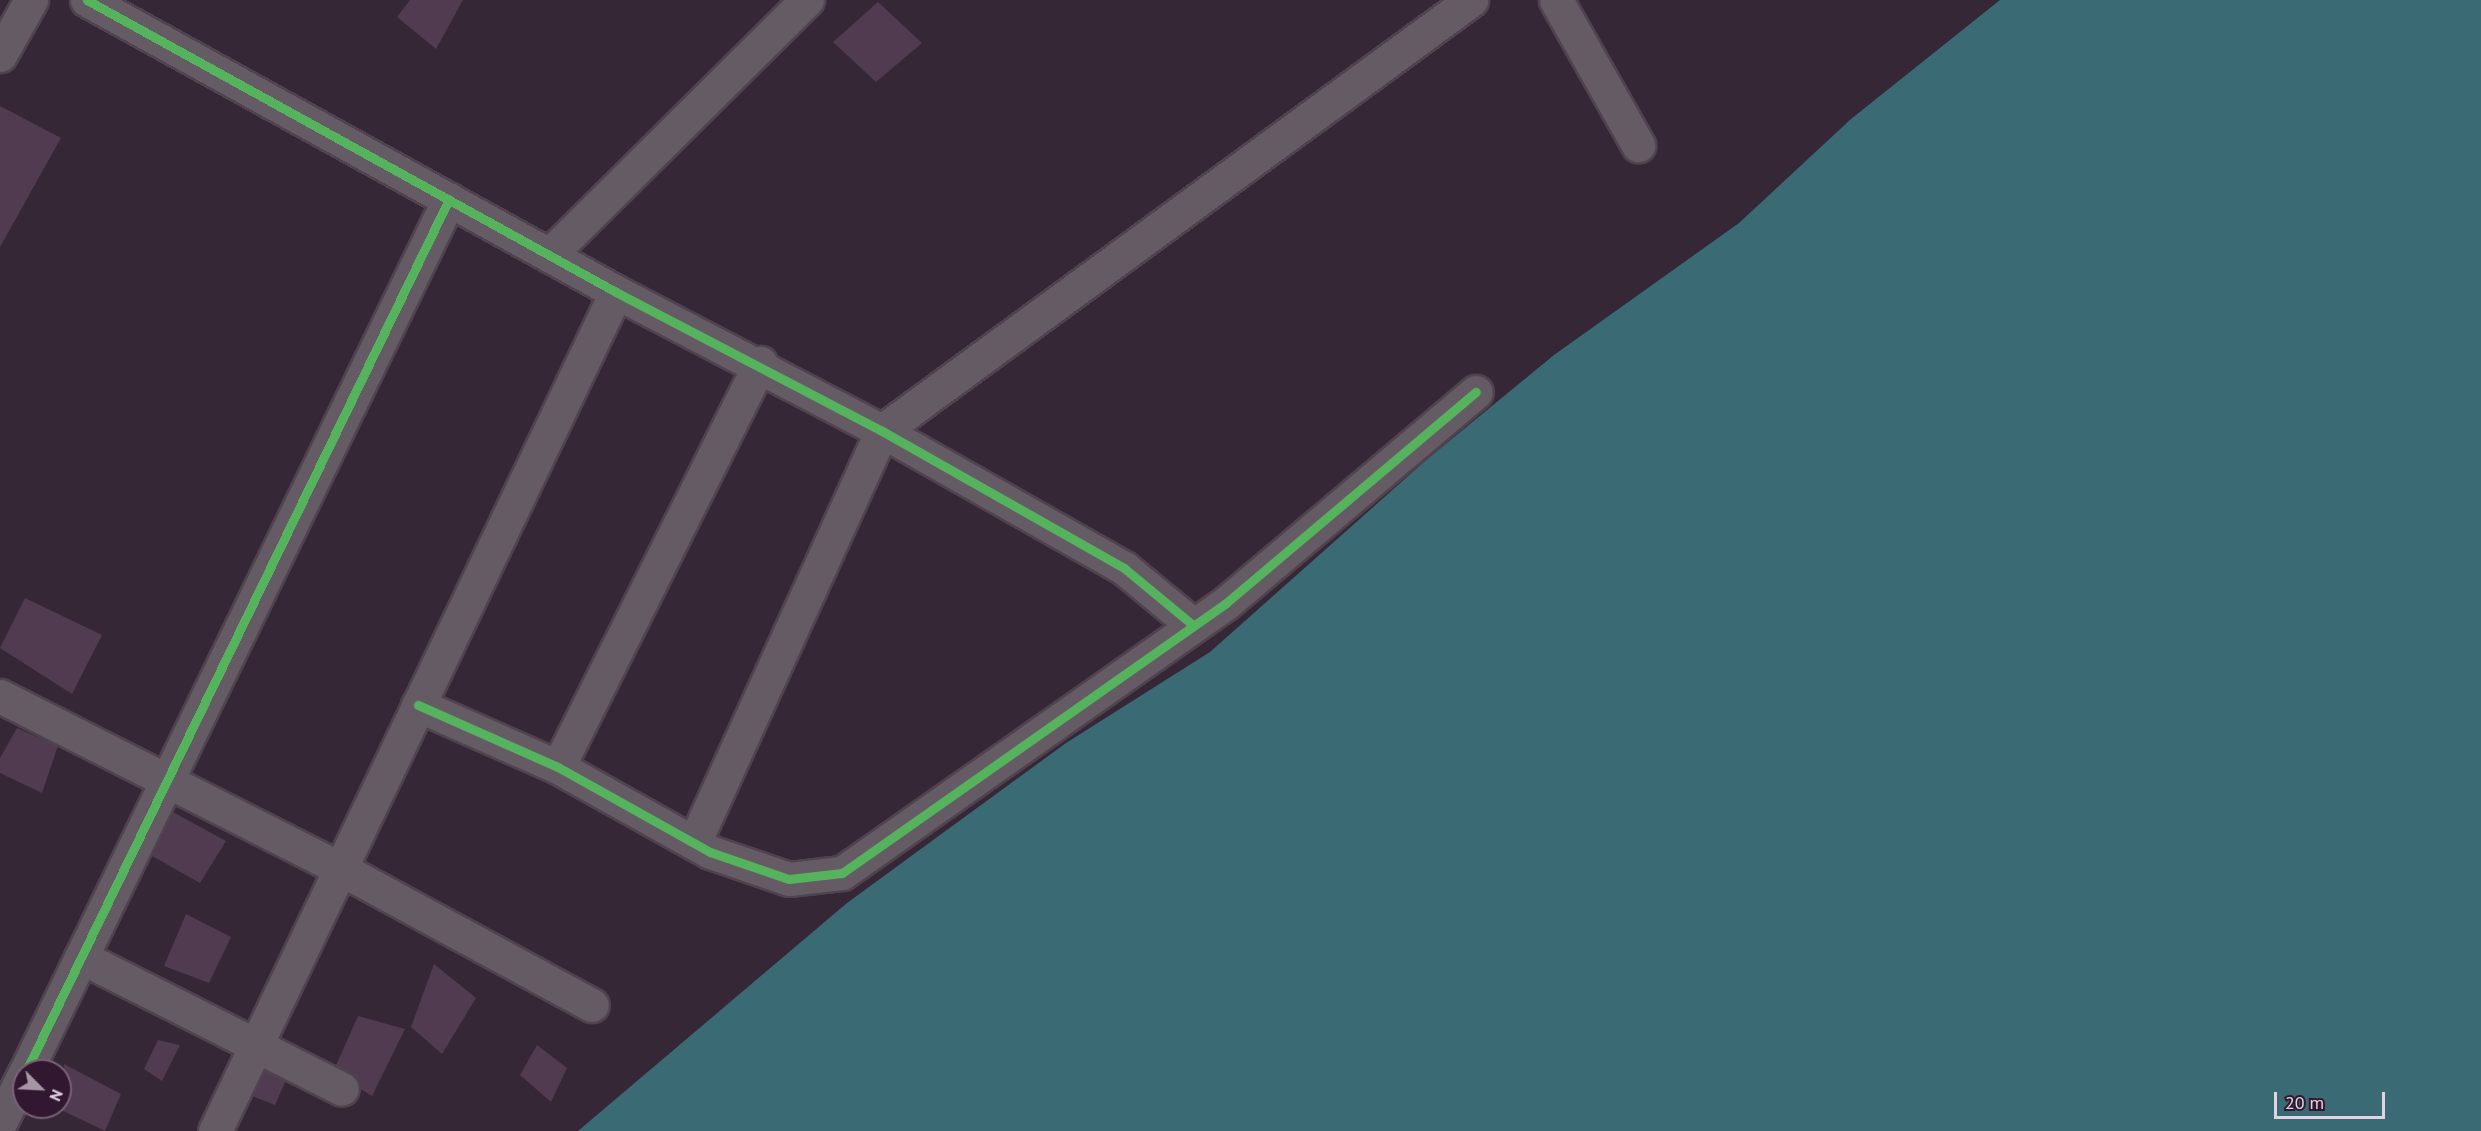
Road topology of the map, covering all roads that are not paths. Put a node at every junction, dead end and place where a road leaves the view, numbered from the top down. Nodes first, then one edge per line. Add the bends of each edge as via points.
1 (31, 0) edge
2 (87, 0) edge
3 (807, 0) edge
4 (1471, 0) edge
5 (1556, 0) edge
6 (0, 55) edge
7 (1638, 145) dead end
8 (449, 199) junction
9 (549, 255) junction
10 (616, 292) junction
11 (760, 363) junction
12 (1476, 392) dead end
13 (882, 430) junction
14 (1193, 625) junction
15 (0, 696) edge
16 (417, 705) junction
17 (558, 766) junction
18 (167, 780) junction
19 (694, 843) junction
20 (343, 870) junction
21 (81, 957) junction
22 (592, 1005) dead end
23 (254, 1045) junction
24 (32, 1059) edge
25 (342, 1089) dead end
26 (12, 1099) edge
27 (0, 1123) edge
28 (215, 1131) edge

1 - 6 street
2 - 8 street
3 - 9 street
4 - 13 street
5 - 7 street
8 - 9 street
8 - 18 street
9 - 10 street
10 - 11 street
10 - 16 street
11 - 13 street
11 - 17 street
12 - 14 street via 1226,603
13 - 14 street via 1124,568
13 - 19 street
14 - 19 street via 842,873 789,879
15 - 18 street
16 - 17 street
16 - 20 street
17 - 19 street
18 - 20 street
18 - 21 street
20 - 22 street
20 - 23 street
21 - 23 street
21 - 24 street
23 - 25 street
23 - 28 street
26 - 27 street

